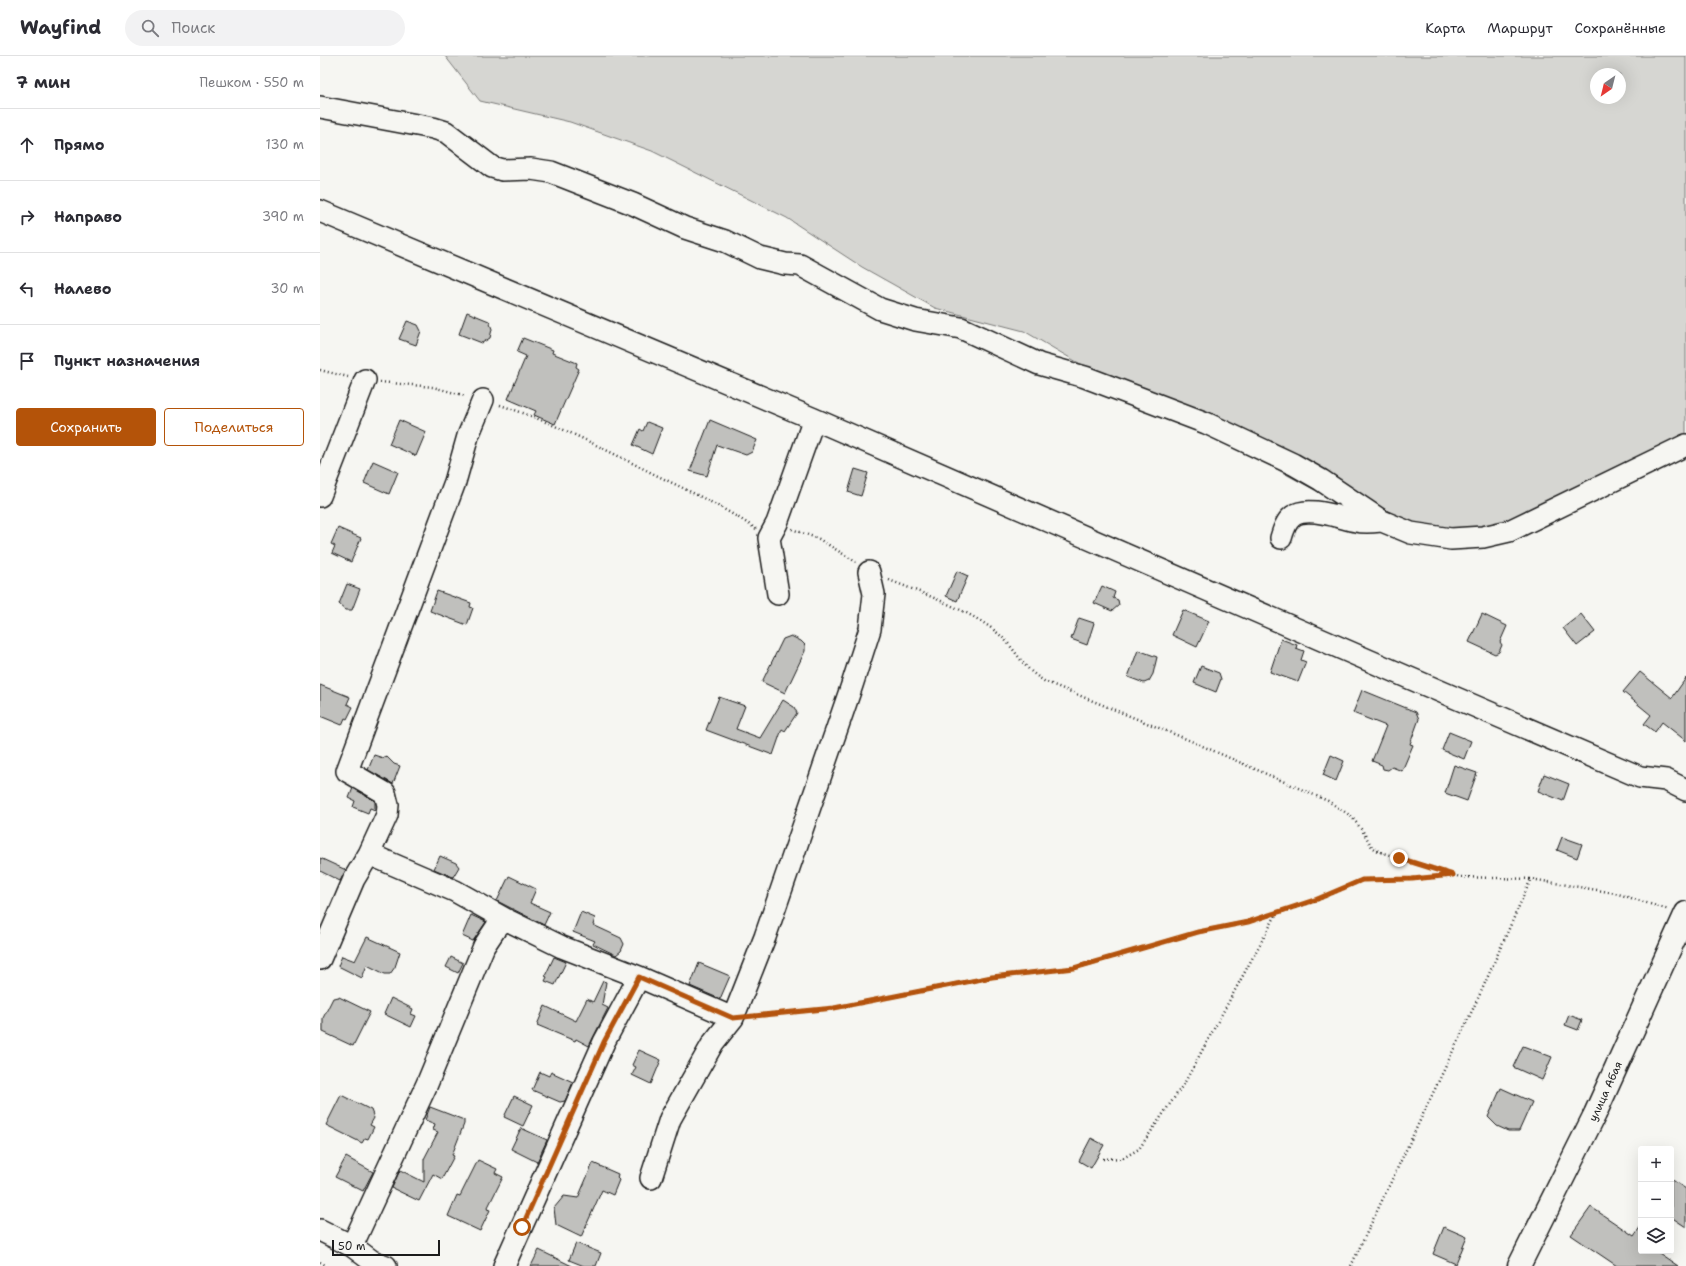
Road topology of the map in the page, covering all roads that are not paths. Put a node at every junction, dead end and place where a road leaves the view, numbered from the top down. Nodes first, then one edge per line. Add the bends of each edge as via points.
1 (320, 107) edge
2 (320, 211) edge
3 (365, 380) road end
4 (483, 400) road end
5 (814, 419) junction
6 (1686, 445) edge
7 (320, 496) edge
8 (1382, 521) junction
9 (1281, 538) dead end
10 (869, 572) road end
11 (778, 594) dead end
12 (1686, 790) edge
13 (369, 854) junction
14 (1686, 915) edge
15 (505, 919) junction
16 (320, 959) edge
17 (639, 977) junction
18 (733, 1018) junction
19 (651, 1178) dead end
20 (320, 1230) edge
21 (352, 1246) junction
22 (386, 1266) edge
23 (504, 1266) edge
24 (1519, 1266) edge

1 - 8 street via 446,132 492,167 502,170 531,169 551,172 633,204 684,228 725,241 760,258 800,265 880,309 915,320 961,328 1039,364 1085,377 1192,418 1293,464 1322,480
2 - 5 street
3 - 7 street
4 - 13 street via 347,772 376,787 388,798 386,814
5 - 11 street via 773,530
5 - 12 street via 1574,749 1640,777 1666,780
6 - 8 street via 1509,531 1483,537 1451,539 1411,533
8 - 9 street via 1356,521 1339,516 1303,513 1292,516
10 - 18 street via 874,594 870,629 764,937
13 - 15 street via 456,890
13 - 16 street via 354,879
14 - 24 main road, улица Абая via 1595,1114
15 - 17 street via 562,947
15 - 21 street via 484,946 427,1084
17 - 18 street
17 - 23 street via 604,1042
18 - 19 street via 713,1043 670,1119
20 - 21 street
21 - 22 street via 372,1261

